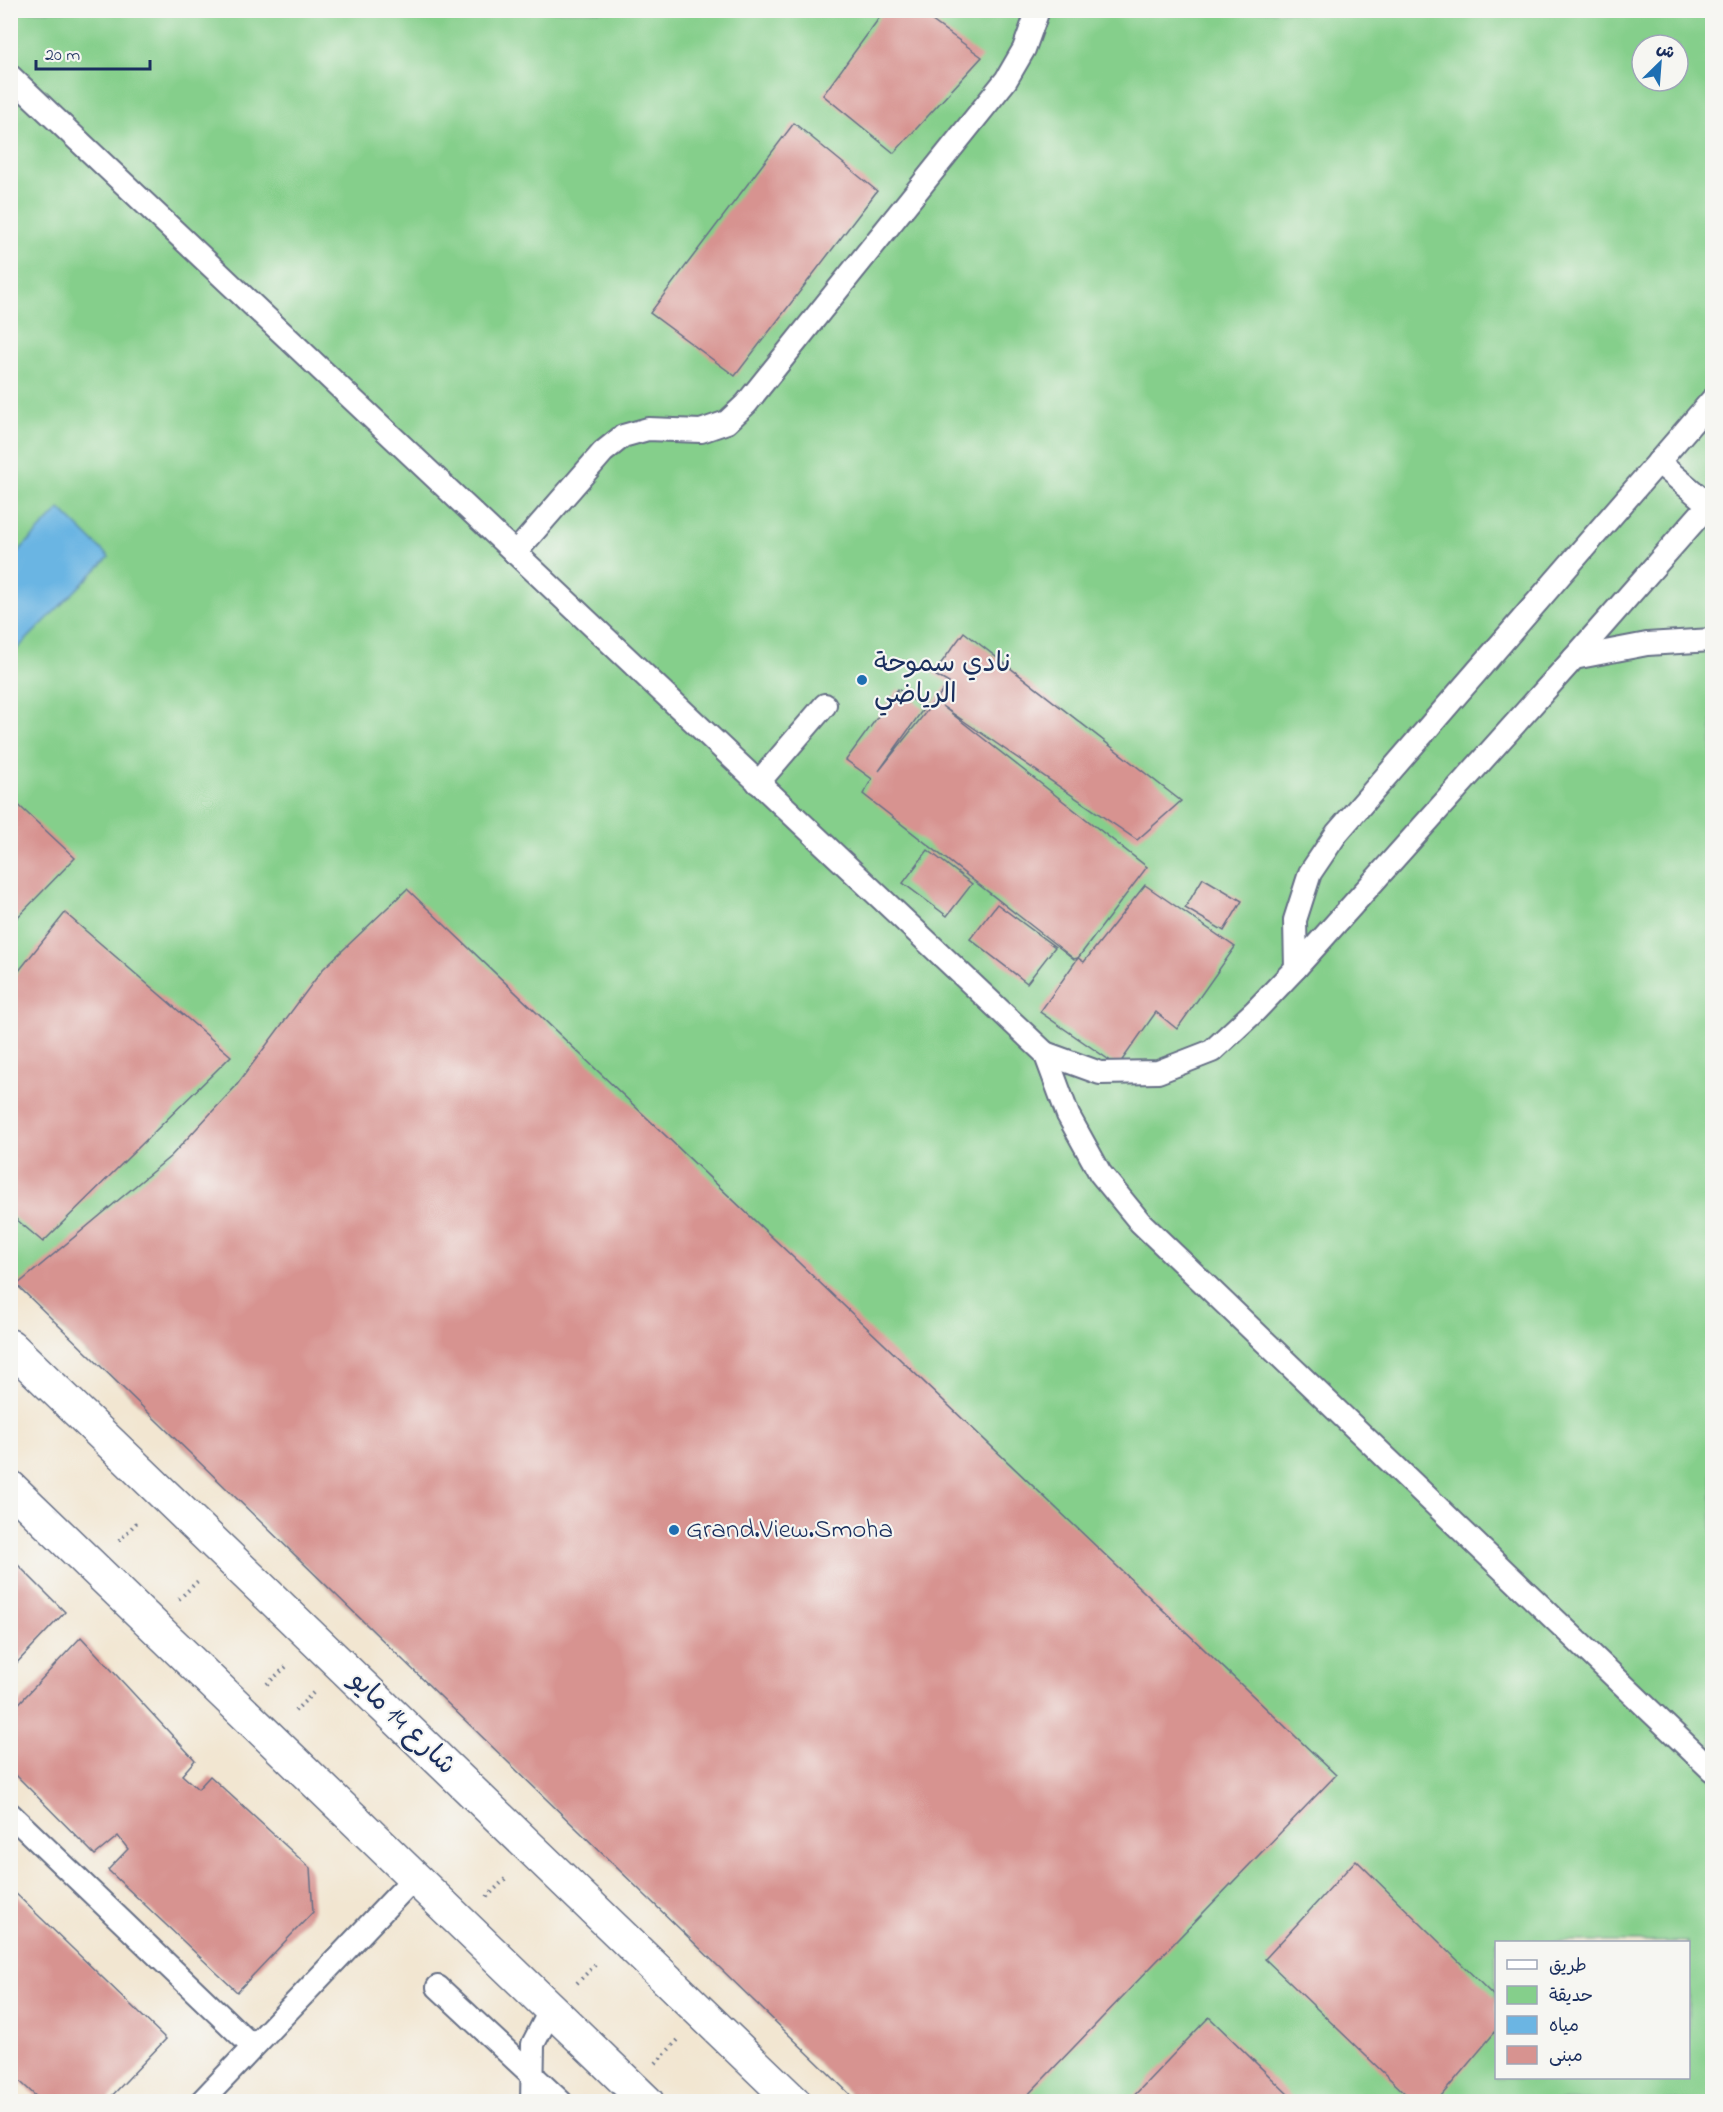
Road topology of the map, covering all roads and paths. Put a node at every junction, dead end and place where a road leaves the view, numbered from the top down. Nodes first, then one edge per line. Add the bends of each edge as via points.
1 (1038, 10) edge
2 (10, 76) edge
3 (1713, 400) edge
4 (1658, 462) junction
5 (1711, 503) edge
6 (515, 553) junction
7 (1713, 640) edge
8 (1574, 658) junction
9 (825, 705) dead end
10 (758, 783) junction
11 (1296, 968) junction
12 (1045, 1053) junction
13 (10, 1346) edge
14 (10, 1487) edge
15 (165, 1495) junction
16 (226, 1554) junction
17 (93, 1566) junction
18 (153, 1624) junction
19 (314, 1639) junction
20 (341, 1665) junction
21 (241, 1710) junction
22 (269, 1737) junction
23 (1713, 1770) edge
24 (10, 1814) edge
25 (533, 1850) junction
26 (414, 1878) junction
27 (461, 1923) junction
28 (623, 1937) junction
29 (438, 1988) dead end
30 (550, 2009) junction
31 (703, 2014) junction
32 (252, 2046) junction
33 (532, 2075) junction
34 (640, 2094) edge
35 (201, 2102) edge
36 (532, 2102) edge
37 (561, 2102) edge
38 (794, 2102) edge

1 - 6 lane via 1024,49 1006,80 746,404 727,422 701,430 648,429 623,436 603,452
2 - 6 lane
3 - 4 lane
4 - 5 lane
4 - 11 lane via 1337,833 1310,873 1295,920
5 - 8 lane
6 - 10 lane
7 - 8 lane via 1647,644
8 - 11 lane
9 - 10 lane
10 - 12 lane
11 - 12 lane via 1212,1051 1158,1072 1100,1073
12 - 23 lane via 1068,1115 1100,1173 1140,1222
13 - 15 main road, شارع 14 مايو
14 - 17 main road
15 - 16 main road, شارع 14 مايو
15 - 17 path
16 - 18 path
16 - 19 main road, شارع 14 مايو
17 - 18 main road
18 - 21 main road
19 - 20 main road, شارع 14 مايو
19 - 21 path
20 - 22 path
20 - 25 main road, شارع 14 مايو
21 - 22 main road
22 - 26 main road
24 - 32 lane
25 - 27 path
25 - 28 main road, شارع 14 مايو
26 - 27 main road
26 - 32 lane
27 - 30 main road
28 - 30 path
28 - 31 main road, شارع 14 مايو
29 - 33 lane
30 - 33 lane via 534,2044
30 - 34 main road
31 - 34 path
31 - 38 main road, شارع 14 مايو
32 - 35 lane
33 - 36 lane
33 - 37 lane

